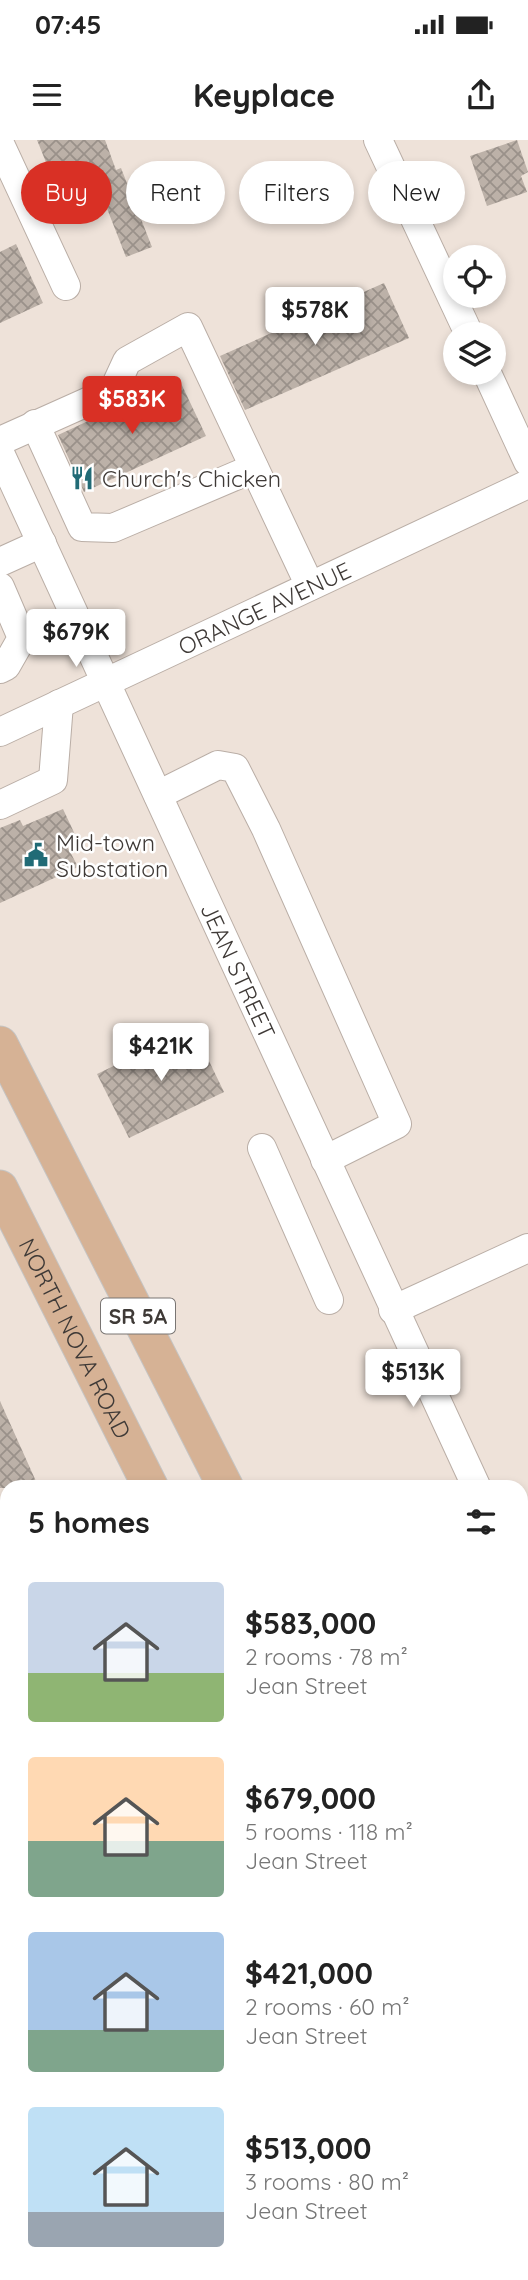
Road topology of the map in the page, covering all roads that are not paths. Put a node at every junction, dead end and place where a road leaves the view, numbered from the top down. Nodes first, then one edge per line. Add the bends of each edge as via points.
1 (378, 140) edge
2 (0, 144) edge
3 (66, 286) dead end
4 (462, 322) edge
5 (493, 385) edge
6 (36, 424) junction
7 (0, 441) edge
8 (0, 453) edge
9 (528, 462) edge
10 (254, 468) junction
11 (528, 484) edge
12 (42, 543) junction
13 (0, 562) edge
14 (310, 586) junction
15 (0, 587) edge
16 (0, 669) edge
17 (106, 682) junction
18 (59, 704) junction
19 (0, 732) edge
20 (158, 795) junction
21 (0, 805) edge
22 (0, 1044) edge
23 (262, 1148) dead end
24 (326, 1160) junction
25 (3, 1203) edge
26 (528, 1248) edge
27 (329, 1300) dead end
28 (393, 1310) junction
29 (147, 1480) edge
30 (222, 1480) edge
31 (473, 1480) edge

1 - 4 street
2 - 3 street
5 - 9 street
6 - 7 street
6 - 10 street via 82,527 113,528
6 - 10 street via 105,394 115,387 127,361 188,327
8 - 12 street, JEAN STREET
10 - 14 street
11 - 14 street, ORANGE AVENUE
12 - 13 street
12 - 17 street, JEAN STREET
14 - 17 street, ORANGE AVENUE
15 - 16 street via 22,638
17 - 18 street, ORANGE AVENUE
17 - 20 street, JEAN STREET
18 - 19 street, ORANGE AVENUE
18 - 21 street via 53,780
20 - 24 street, JEAN STREET
20 - 24 street via 218,765 235,768 266,830 397,1124
22 - 30 main road, SR 5A
23 - 27 street
24 - 28 street, JEAN STREET
25 - 29 main road, NORTH NOVA ROAD / SR 5A
26 - 28 street
28 - 31 street, JEAN STREET

